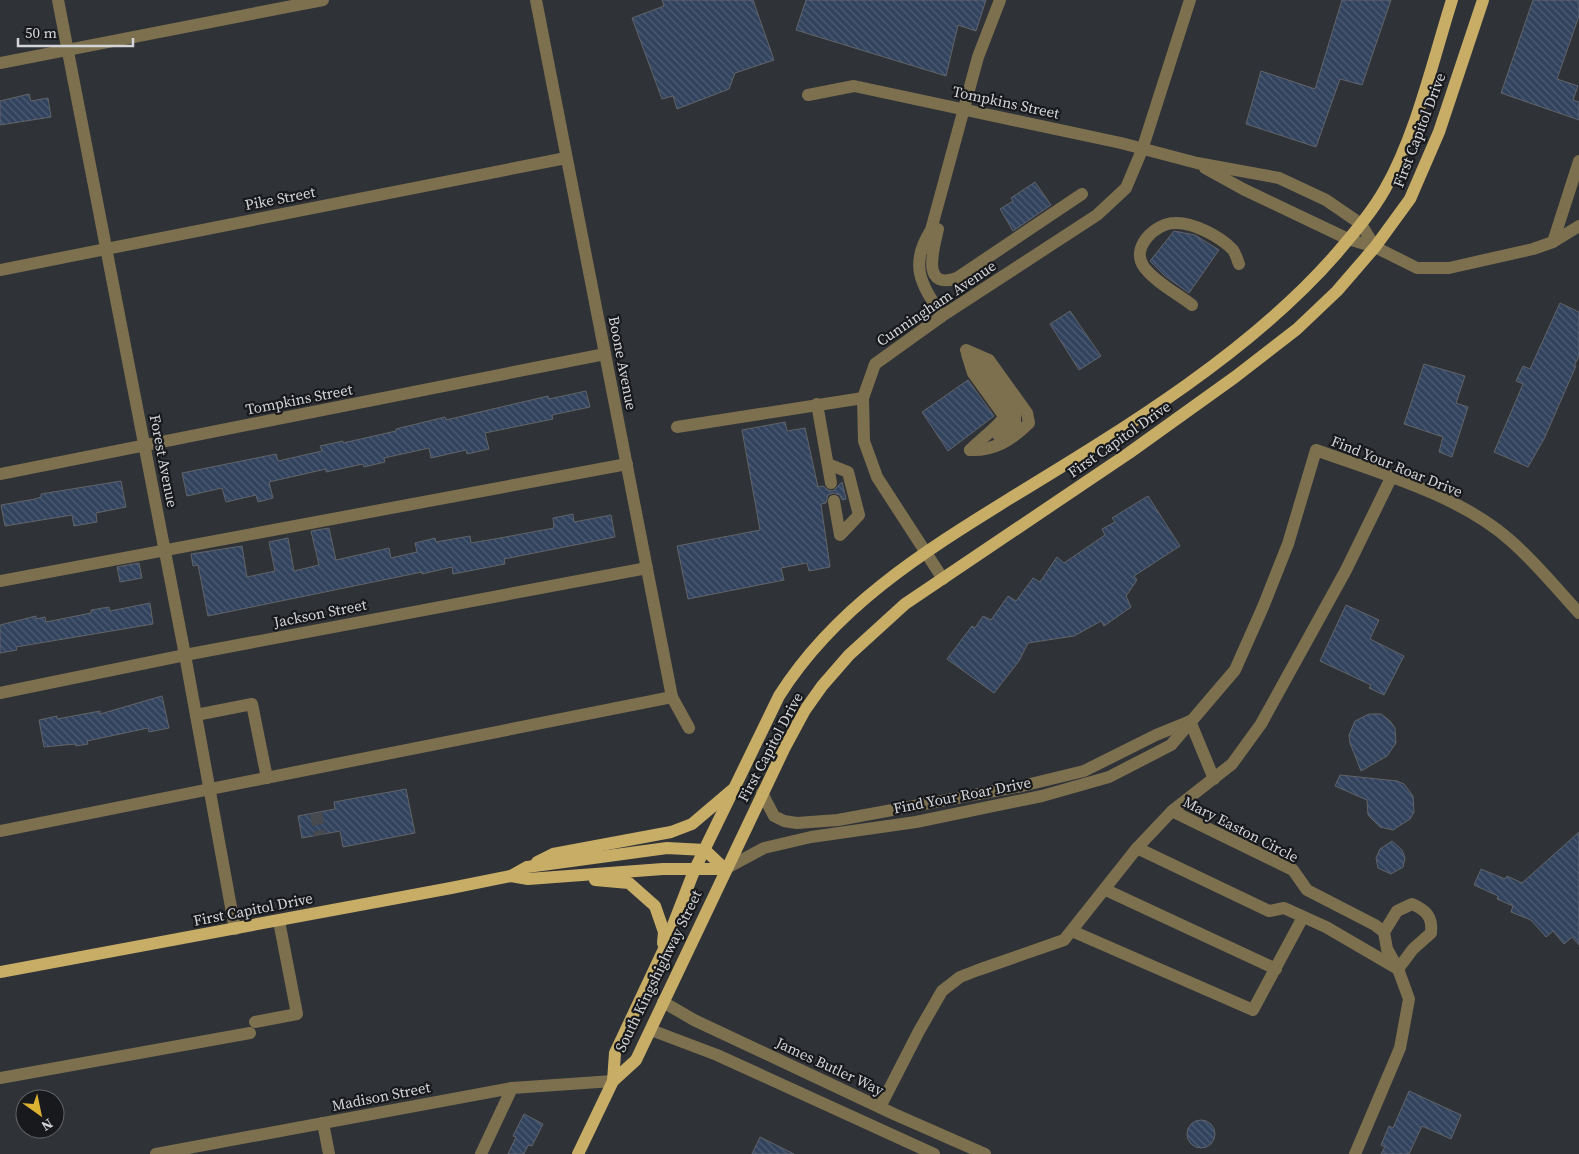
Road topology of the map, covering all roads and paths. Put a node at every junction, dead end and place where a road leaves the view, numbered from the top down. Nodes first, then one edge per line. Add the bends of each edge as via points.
1 (58, 0) edge
2 (323, 0) edge
3 (536, 0) edge
4 (1000, 0) edge
5 (1190, 0) edge
6 (1452, 0) edge
7 (1483, 0) edge
8 (68, 50) junction
9 (0, 63) edge
10 (808, 95) dead end
11 (965, 111) junction
12 (1142, 150) junction
13 (566, 158) junction
14 (1579, 161) edge
15 (1196, 163) junction
16 (1082, 194) dead end
17 (1361, 224) junction
18 (1579, 226) edge
19 (938, 229) dead end
20 (1348, 239) junction
21 (1553, 242) junction
22 (1375, 247) junction
23 (105, 249) junction
24 (1239, 264) dead end
25 (0, 270) edge
26 (1192, 304) dead end
27 (942, 316) junction
28 (966, 350) joint
29 (605, 354) junction
30 (862, 398) junction
31 (817, 404) junction
32 (677, 427) dead end
33 (145, 447) junction
34 (627, 464) junction
35 (828, 464) junction
36 (0, 474) edge
37 (1391, 478) junction
38 (831, 483) dead end
39 (834, 502) dead end
40 (165, 548) junction
41 (925, 551) junction
42 (647, 568) junction
43 (943, 579) junction
44 (0, 581) edge
45 (1579, 613) edge
46 (186, 654) junction
47 (0, 692) edge
48 (672, 697) junction
49 (196, 715) junction
50 (1190, 721) junction
51 (689, 728) dead end
52 (267, 778) junction
53 (1214, 779) junction
54 (736, 787) junction
55 (210, 789) junction
56 (762, 793) junction
57 (1172, 811) junction
58 (0, 831) edge
59 (1137, 848) junction
60 (705, 850) junction
61 (527, 867) junction
62 (725, 869) junction
63 (694, 871) junction
64 (511, 876) junction
65 (555, 877) junction
66 (1106, 890) junction
67 (1303, 917) junction
68 (279, 921) junction
69 (235, 930) junction
70 (1072, 931) junction
71 (1384, 932) junction
72 (662, 951) junction
73 (1276, 969) junction
74 (1398, 969) junction
75 (0, 972) edge
76 (663, 1002) junction
77 (651, 1030) junction
78 (0, 1078) edge
79 (613, 1082) junction
80 (512, 1088) junction
81 (880, 1107) junction
82 (323, 1123) junction
83 (156, 1154) edge
84 (329, 1154) edge
85 (481, 1154) edge
86 (578, 1154) edge
87 (934, 1154) edge
88 (985, 1154) edge
89 (1355, 1154) edge

1 - 8 street, Forest Avenue
2 - 8 street
3 - 13 street, Boone Avenue
4 - 11 street via 978,57
5 - 12 street, Cunningham Avenue
6 - 17 main road, First Capitol Drive via 1413,125 1385,189
7 - 22 main road, First Capitol Drive via 1439,132 1410,199
8 - 9 street
8 - 23 street, Forest Avenue
10 - 11 street, Tompkins Street via 854,86
11 - 12 street, Tompkins Street
11 - 27 street via 931,230 924,242 919,273 923,286
12 - 15 street, Tompkins Street
12 - 27 street, Cunningham Avenue via 1126,188 1098,215
13 - 23 street, Pike Street
13 - 29 street, Boone Avenue
14 - 21 street
15 - 17 street, Tompkins Street via 1279,178 1326,200
15 - 20 street, Tompkins Street
16 - 19 street via 948,281 933,273 931,260
17 - 20 main road, First Capitol Drive
17 - 22 street, Tompkins Street
18 - 21 street, Tompkins Street
20 - 22 street, Tompkins Street
20 - 41 main road, First Capitol Drive via 1315,278 1276,315 1215,362 1109,438
21 - 22 street, Tompkins Street via 1492,260 1435,269 1417,268
22 - 43 main road, First Capitol Drive via 1337,291 1297,329 1236,377
23 - 25 street, Pike Street
23 - 33 street, Forest Avenue
24 - 26 street via 1234,252 1224,242 1189,225 1174,222 1145,239 1140,253 1144,267
27 - 30 street, Cunningham Avenue via 875,364
28 - 28 street via 989,360 1029,418 1024,428 996,448 970,450 981,437 999,425 1004,416 973,373
29 - 33 street, Tompkins Street
29 - 34 street, Boone Avenue
30 - 31 street
30 - 41 street, Cunningham Avenue via 864,441 876,477
31 - 32 street
31 - 35 street
33 - 36 street, Tompkins Street
33 - 40 street, Forest Avenue
34 - 40 street
34 - 42 street, Boone Avenue
35 - 38 street
35 - 39 street via 848,472 859,515 840,535
37 - 45 street, Find Your Roar Drive via 1436,496 1511,540
37 - 50 street, Find Your Roar Drive via 1316,450 1288,544 1235,670
37 - 53 street via 1346,570 1266,716 1232,764
40 - 44 street
40 - 46 street, Forest Avenue
41 - 43 street, Cunningham Avenue
41 - 54 main road, First Capitol Drive via 874,590 821,639 796,669 779,696
42 - 46 street, Jackson Street
42 - 48 street, Boone Avenue
43 - 56 main road, First Capitol Drive via 898,611 849,655 822,686 801,718
46 - 47 street, Jackson Street
46 - 49 street, Forest Avenue
48 - 51 street, Boone Avenue
48 - 52 street
49 - 52 street via 252,704
49 - 55 street, Forest Avenue
50 - 53 street
50 - 56 street, Find Your Roar Drive via 1084,772 838,820 784,821 774,816
50 - 62 street, Find Your Roar Drive via 1171,745 1109,777 1042,796 916,822 811,837 764,848
52 - 55 street
53 - 57 street
54 - 60 main road, First Capitol Drive
54 - 61 main road via 692,824 671,832 553,854
55 - 58 street
55 - 69 street, Forest Avenue
56 - 62 main road, First Capitol Drive
57 - 59 street, Mary Easton Circle
57 - 71 street, Mary Easton Circle via 1293,870 1307,890
59 - 66 street, Mary Easton Circle
59 - 67 street via 1270,910 1284,908
60 - 61 main road, First Capitol Drive via 667,848
60 - 62 main road
60 - 63 main road, First Capitol Drive
61 - 64 main road, First Capitol Drive
62 - 63 main road, First Capitol Drive
62 - 76 main road, South Kingshighway Street
63 - 65 main road, First Capitol Drive via 663,869
63 - 72 main road, South Kingshighway Street
64 - 65 main road, First Capitol Drive via 528,879
64 - 68 main road, First Capitol Drive
65 - 72 main road via 629,883 655,906 664,932
66 - 70 street, Mary Easton Circle
66 - 73 street
67 - 73 street
67 - 74 street
68 - 69 main road, First Capitol Drive
68 - 78 street via 297,1014 252,1028
69 - 75 main road, First Capitol Drive
70 - 73 street via 1253,1010
70 - 81 street, Mary Easton Circle via 1064,940 960,977 942,991
71 - 74 street via 1387,949
71 - 74 street via 1397,911 1412,904 1429,915 1431,933
72 - 79 main road, South Kingshighway Street via 614,1053
74 - 89 street via 1409,998 1400,1048
76 - 77 main road, South Kingshighway Street
76 - 81 street, James Butler Way via 694,1020
77 - 79 main road, South Kingshighway Street via 636,1060
77 - 87 street via 717,1054
79 - 80 street, Madison Street
79 - 86 main road, South Kingshighway Street
80 - 82 street, Madison Street
80 - 85 street
81 - 88 street, James Butler Way
82 - 83 street, Madison Street
82 - 84 street

